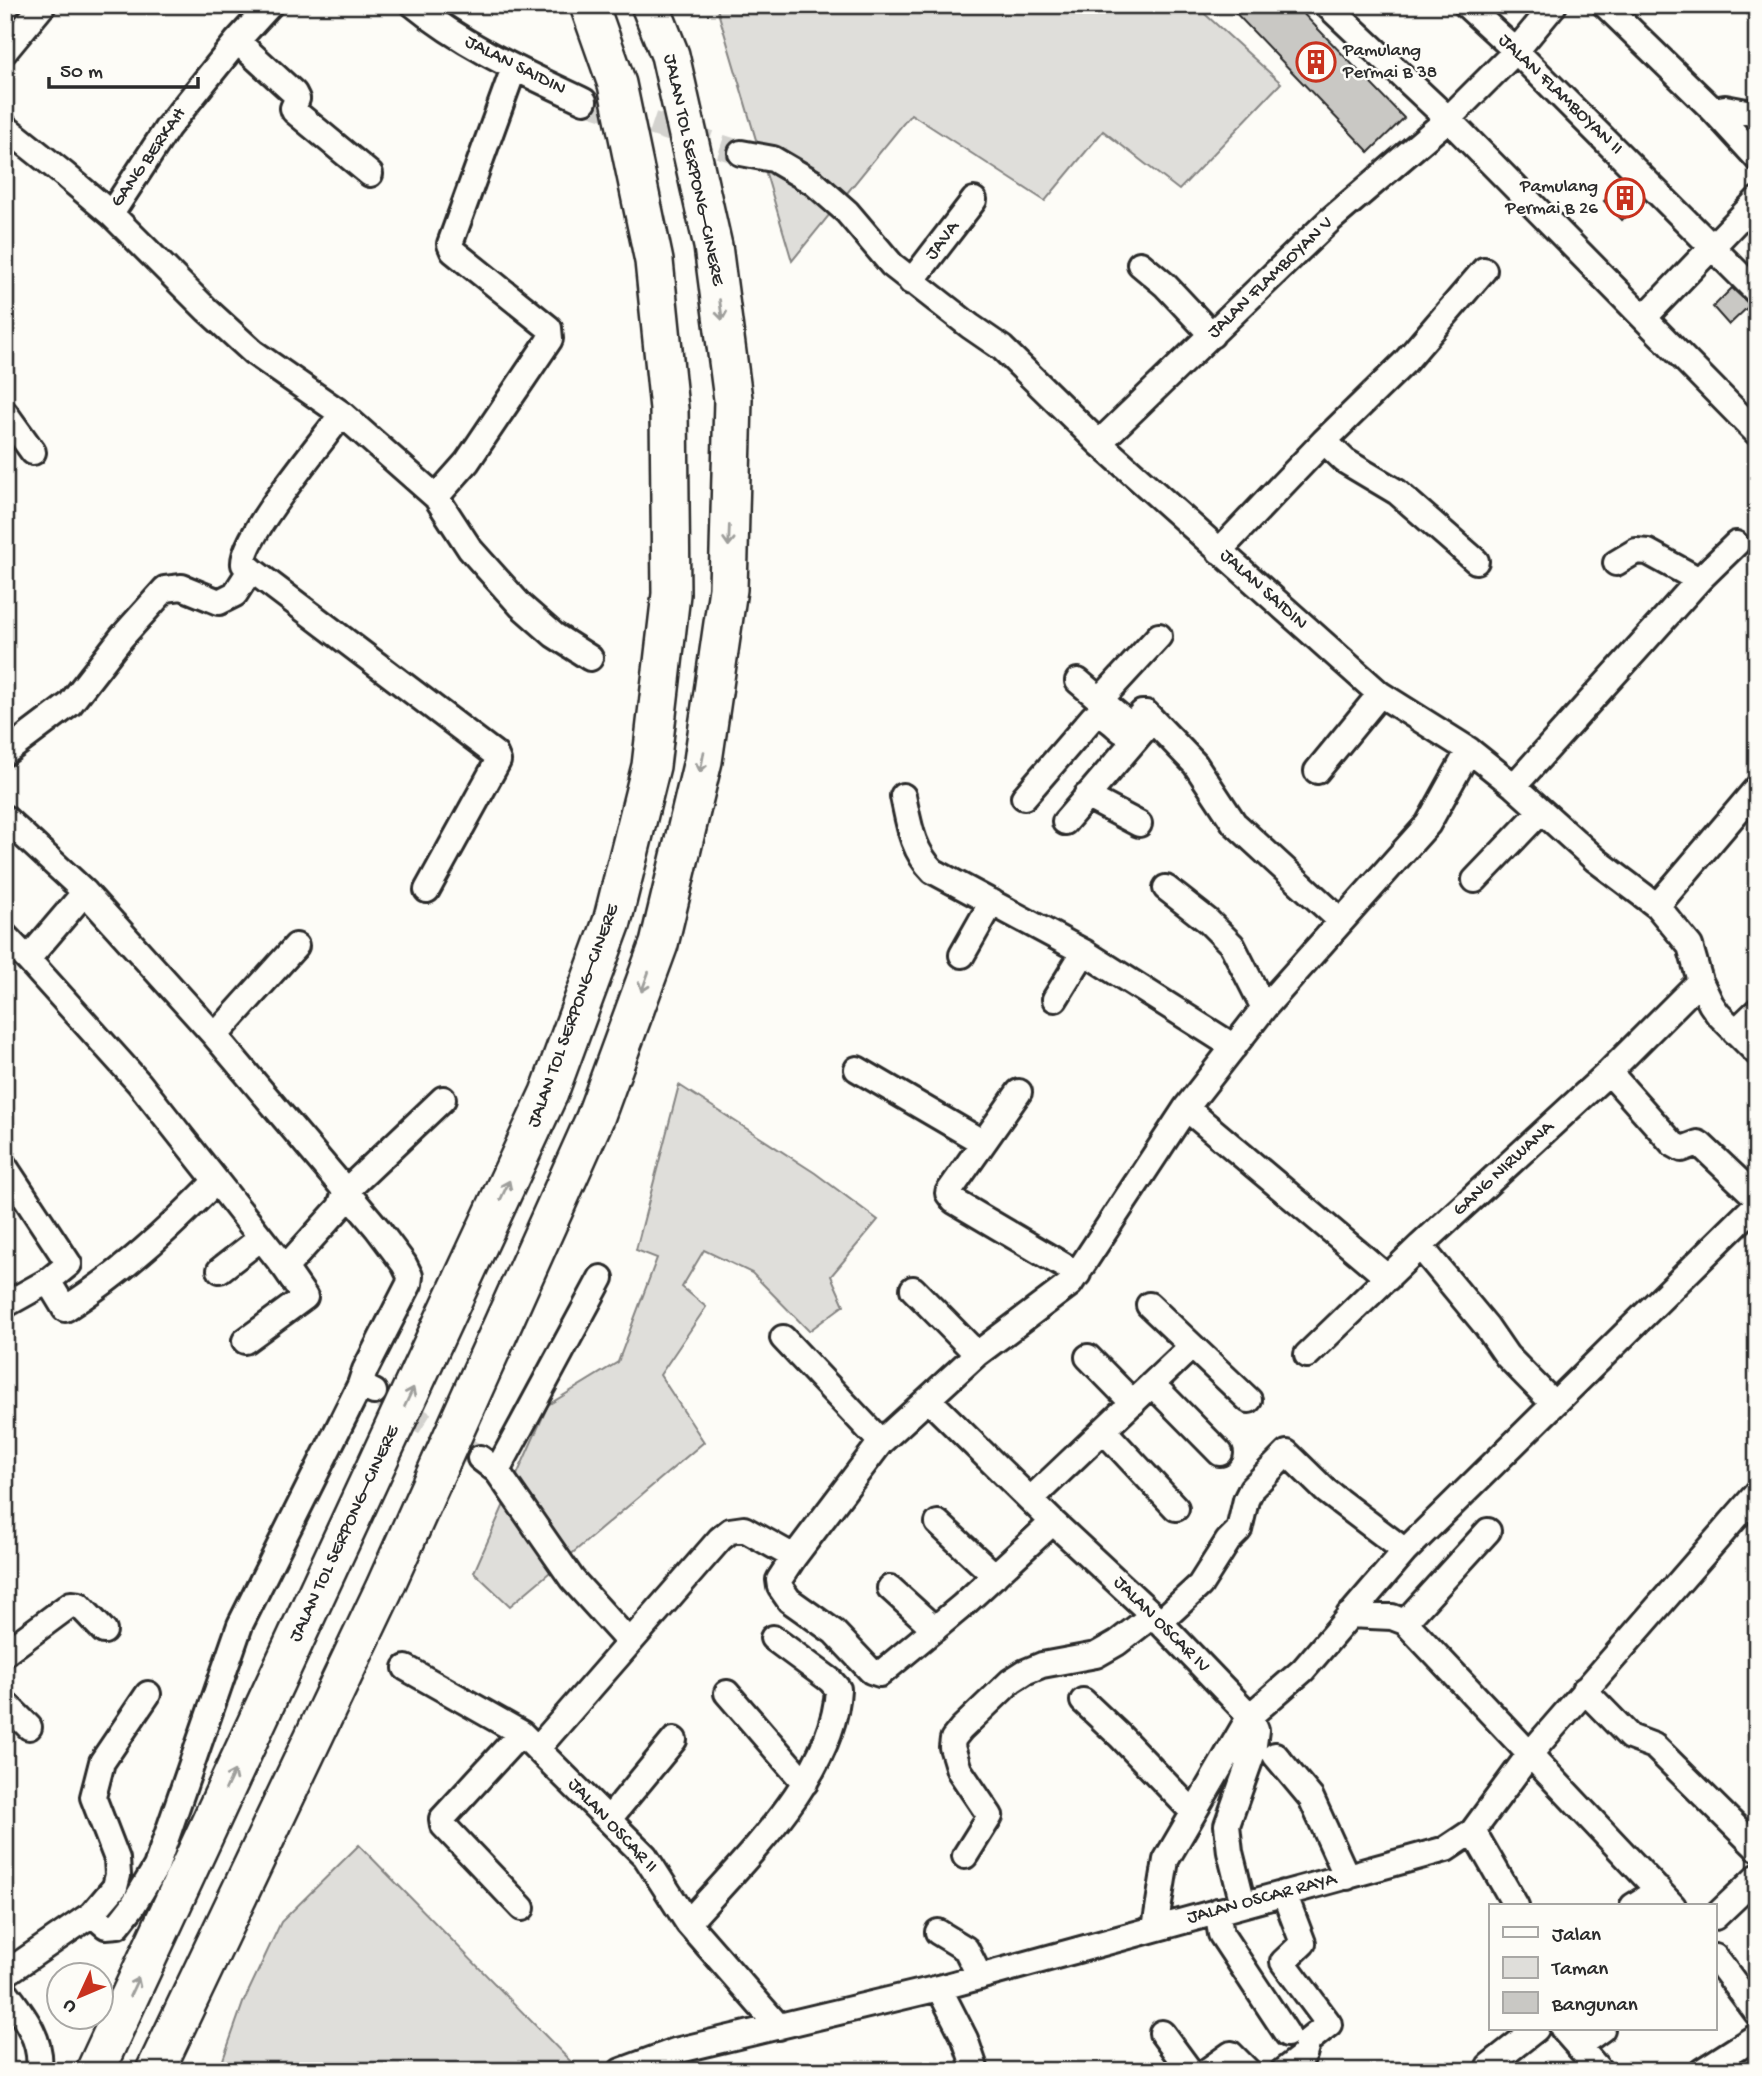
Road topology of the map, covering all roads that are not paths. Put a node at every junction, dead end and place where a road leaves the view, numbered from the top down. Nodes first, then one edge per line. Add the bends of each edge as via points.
1 (43, 5) edge
2 (270, 5) edge
3 (414, 5) edge
4 (589, 5) edge
5 (650, 5) edge
6 (1327, 5) edge
7 (1466, 5) edge
8 (1554, 5) edge
9 (1605, 5) edge
10 (237, 41) junction
11 (5, 51) edge
12 (1516, 51) junction
13 (514, 68) junction
14 (584, 101) tunnel mouth
15 (1713, 110) junction
16 (1757, 114) edge
17 (1448, 119) junction
18 (5, 127) edge
19 (741, 153) tunnel mouth
20 (1757, 158) edge
21 (370, 174) dead end
22 (974, 200) dead end
23 (1757, 200) edge
24 (111, 214) junction
25 (1712, 245) junction
26 (1140, 264) dead end
27 (1484, 270) dead end
28 (911, 282) junction
29 (1757, 292) edge
30 (1644, 318) junction
31 (1212, 335) junction
32 (5, 413) edge
33 (342, 414) junction
34 (1757, 433) edge
35 (1324, 441) junction
36 (1099, 443) junction
37 (33, 452) dead end
38 (436, 497) junction
39 (1736, 544) dead end
40 (1219, 551) junction
41 (1476, 561) dead end
42 (1616, 563) dead end
43 (251, 569) junction
44 (1699, 580) junction
45 (1159, 636) dead end
46 (590, 658) dead end
47 (1078, 681) dead end
48 (1380, 694) junction
49 (1100, 700) junction
50 (1155, 725) junction
51 (1133, 742) junction
52 (1469, 750) junction
53 (5, 753) edge
54 (1317, 771) dead end
55 (1514, 786) junction
56 (1757, 788) edge
57 (903, 796) dead end
58 (1086, 796) junction
59 (1024, 797) dead end
60 (1541, 811) junction
61 (5, 818) edge
62 (1065, 822) dead end
63 (1139, 824) dead end
64 (1475, 880) dead end
65 (1166, 888) dead end
66 (426, 890) dead end
67 (85, 892) junction
68 (992, 902) junction
69 (1657, 906) junction
70 (1341, 921) junction
71 (5, 936) edge
72 (296, 946) dead end
73 (1084, 951) junction
74 (962, 955) dead end
75 (30, 962) junction
76 (1700, 981) junction
77 (1055, 999) dead end
78 (1264, 1008) junction
79 (1757, 1011) edge
80 (1735, 1031) junction
81 (215, 1036) junction
82 (1234, 1047) junction
83 (1757, 1053) edge
84 (856, 1069) dead end
85 (1609, 1072) junction
86 (1019, 1092) dead end
87 (443, 1099) dead end
88 (1186, 1108) junction
89 (982, 1142) junction
90 (5, 1167) edge
91 (216, 1181) junction
92 (345, 1192) junction
93 (1757, 1198) edge
94 (1757, 1204) edge
95 (261, 1238) junction
96 (1420, 1246) junction
97 (285, 1268) junction
98 (220, 1270) dead end
99 (1078, 1274) junction
100 (601, 1278) dead end
101 (1388, 1278) junction
102 (48, 1280) junction
103 (913, 1289) dead end
104 (5, 1305) edge
105 (1149, 1305) dead end
106 (783, 1338) dead end
107 (245, 1342) dead end
108 (1191, 1347) junction
109 (977, 1354) junction
110 (1307, 1355) dead end
111 (1088, 1357) dead end
112 (1152, 1384) junction
113 (929, 1400) junction
114 (1249, 1400) dead end
115 (1133, 1402) junction
116 (1554, 1404) junction
117 (1104, 1430) junction
118 (881, 1443) junction
119 (1220, 1453) dead end
120 (1757, 1493) edge
121 (1031, 1499) junction
122 (1177, 1508) dead end
123 (1053, 1522) junction
124 (938, 1523) dead end
125 (1488, 1531) dead end
126 (1405, 1551) junction
127 (794, 1556) junction
128 (995, 1576) junction
129 (890, 1588) dead end
130 (1349, 1615) junction
131 (1157, 1619) junction
132 (1405, 1622) junction
133 (935, 1629) junction
134 (104, 1631) dead end
135 (773, 1638) dead end
136 (629, 1642) junction
137 (5, 1653) edge
138 (406, 1668) dead end
139 (1584, 1690) junction
140 (727, 1693) dead end
141 (148, 1694) dead end
142 (1083, 1701) dead end
143 (5, 1703) edge
144 (1250, 1716) junction
145 (29, 1727) dead end
146 (674, 1740) dead end
147 (529, 1741) junction
148 (1275, 1755) dead end
149 (1529, 1755) junction
150 (806, 1783) junction
151 (1193, 1812) junction
152 (609, 1819) junction
153 (1473, 1831) junction
154 (1757, 1848) edge
155 (965, 1856) dead end
156 (1347, 1877) junction
157 (1757, 1877) edge
158 (1284, 1893) junction
159 (1666, 1898) edge
160 (1242, 1904) junction
161 (1515, 1904) edge
162 (1641, 1904) edge
163 (522, 1908) dead end
164 (1217, 1911) junction
165 (92, 1914) junction
166 (1716, 1916) edge
167 (688, 1923) junction
168 (1156, 1928) junction
169 (938, 1932) dead end
170 (1716, 1958) edge
171 (5, 1974) edge
172 (980, 1977) junction
173 (939, 1988) junction
174 (5, 1991) edge
175 (1757, 2013) edge
176 (779, 2027) junction
177 (1534, 2030) edge
178 (1597, 2030) edge
179 (1162, 2033) dead end
180 (1287, 2034) dead end
181 (1757, 2036) edge
182 (1570, 2037) edge
183 (39, 2071) edge
184 (95, 2071) edge
185 (155, 2071) edge
186 (621, 2071) edge
187 (976, 2071) edge
188 (1190, 2071) edge
189 (1207, 2071) edge
190 (1248, 2071) edge
191 (1256, 2071) edge
192 (1282, 2071) edge
193 (1487, 2071) edge
194 (1600, 2071) edge
195 (1702, 2071) edge

1 - 11 street
2 - 10 street, GANG BERKAH
3 - 13 street, JALAN SAIDIN via 456,37
184 -> 4 highway, JALAN TOL SERPONG–CINERE via 549,1093 612,922 651,766 671,594 669,409 654,261 617,84
5 -> 185 highway, JALAN TOL SERPONG–CINERE via 670,55 713,246 733,399 728,589 703,761 659,944 595,1118 384,1589
6 - 17 street
7 - 12 street, JALAN FLAMBOYAN II
8 - 12 street, JALAN FLAMBOYAN V
9 - 15 street
10 - 21 street via 294,93 294,111
10 - 24 street, GANG BERKAH via 168,127
12 - 17 street, JALAN FLAMBOYAN V
12 - 25 street, JALAN FLAMBOYAN II
13 - 14 street, JALAN SAIDIN
13 - 38 street via 450,244 550,328 550,340 467,462
15 - 16 street
15 - 20 street
17 - 30 street
17 - 31 street, JALAN FLAMBOYAN V via 1330,220
18 - 24 street
19 - 28 street, JALAN SAIDIN via 773,159 814,183
22 - 28 street, JAVA
23 - 25 street
24 - 33 street via 253,352
25 - 29 street, JALAN FLAMBOYAN II
25 - 30 street
26 - 31 street
27 - 35 street via 1405,362
28 - 36 street, JALAN SAIDIN via 1002,348
30 - 34 street
31 - 36 street, JALAN FLAMBOYAN V
32 - 37 street
33 - 38 street
33 - 43 street via 249,544 243,557
35 - 40 street
35 - 41 street via 1345,461 1397,492
36 - 40 street, JALAN SAIDIN
38 - 46 street via 470,549 521,606
39 - 44 street
40 - 48 street, JALAN SAIDIN
42 - 44 street via 1642,551
43 - 53 street via 235,594 219,602 182,587 165,589 69,704
43 - 66 street via 495,754 498,761
44 - 55 street
45 - 49 street
47 - 49 street
48 - 52 street, JALAN SAIDIN
48 - 54 street
49 - 50 street via 1130,726 1144,712
50 - 51 street via 1148,725
50 - 70 street via 1195,764 1234,823
51 - 58 street
51 - 59 street via 1110,720 1093,717
52 - 55 street, JALAN SAIDIN
52 - 70 street via 1428,824
55 - 60 street, JALAN SAIDIN
56 - 69 street
57 - 68 street via 911,836 925,863
58 - 62 street
58 - 63 street
60 - 64 street
60 - 69 street, JALAN SAIDIN
61 - 67 street
65 - 78 street via 1232,945
67 - 75 street
67 - 81 street
68 - 73 street
68 - 74 street
69 - 76 street, JALAN SAIDIN via 1690,946
70 - 78 street
71 - 75 street
72 - 81 street
73 - 77 street
73 - 82 street
75 - 91 street via 139,1083
76 - 80 street, JALAN SAIDIN via 1718,1014
76 - 85 street, GANG NIRWANA
78 - 82 street
79 - 80 street
80 - 83 street, JALAN SAIDIN
81 - 92 street
82 - 88 street
84 - 89 street
85 - 93 street via 1674,1144 1682,1149 1702,1145
85 - 96 street, GANG NIRWANA
86 - 89 street
87 - 92 street
88 - 99 street
88 - 101 street
89 - 99 street via 948,1190 951,1199
90 - 102 street via 69,1264
91 - 95 street
91 - 102 street via 161,1237 101,1287 65,1309
92 - 97 street via 340,1207
92 - 165 street via 377,1228 410,1276 409,1284 365,1370 367,1388 240,1625 156,1867 118,1925 106,1926
94 - 116 street
95 - 97 street
95 - 98 street
96 - 101 street, GANG NIRWANA
96 - 116 street via 1507,1356
97 - 107 street via 305,1297
99 - 109 street
100 - 136 street via 488,1464 572,1579
101 - 110 street, GANG NIRWANA
102 - 104 street
103 - 109 street
105 - 108 street
106 - 118 street
108 - 112 street
108 - 114 street
109 - 113 street
111 - 115 street
112 - 115 street
112 - 119 street
113 - 118 street
113 - 121 street, JALAN OSCAR IV
115 - 117 street
116 - 126 street
117 - 121 street
117 - 122 street
118 - 127 street
120 - 139 street, JALAN OSCAR RAYA
121 - 123 street, JALAN OSCAR IV
123 - 128 street
123 - 131 street, JALAN OSCAR IV
124 - 128 street
125 - 132 street
126 - 130 street
126 - 131 street via 1326,1491 1287,1453 1252,1489 1239,1530 1200,1585
127 - 133 street via 779,1580 780,1587 789,1600 834,1632 873,1673 880,1674
127 - 136 street via 744,1528 730,1531
128 - 133 street
129 - 133 street
130 - 132 street
130 - 144 street via 1303,1670
131 - 144 street, JALAN OSCAR IV
131 - 155 street via 1096,1655 1025,1672 961,1729 952,1747 959,1770 990,1816
132 - 149 street
134 - 137 street via 79,1605 71,1604
135 - 150 street via 838,1689 838,1702
136 - 147 street
138 - 147 street, JALAN OSCAR II
139 - 149 street, JALAN OSCAR RAYA
139 - 154 street via 1630,1737 1654,1746
140 - 150 street
141 - 165 street via 103,1762 93,1797 117,1859 118,1875 110,1895
142 - 151 street
143 - 145 street
144 - 151 street
144 - 160 street via 1256,1730 1253,1752 1227,1825
146 - 152 street
147 - 152 street, JALAN OSCAR II
147 - 163 street via 442,1819
148 - 156 street via 1311,1798
149 - 153 street, JALAN OSCAR RAYA
149 - 159 street
150 - 167 street
151 - 168 street via 1166,1860
152 - 167 street, JALAN OSCAR II via 645,1856
153 - 156 street, JALAN OSCAR RAYA via 1446,1849
153 - 161 street
156 - 158 street, JALAN OSCAR RAYA
157 - 166 street
158 - 160 street, JALAN OSCAR RAYA
158 - 192 street via 1303,1943 1283,1962 1329,2024 1308,2041 1304,2055
159 - 162 street
160 - 164 street, JALAN OSCAR RAYA
164 - 168 street, JALAN OSCAR RAYA
164 - 180 street via 1221,1934
165 - 171 street
167 - 176 street, JALAN OSCAR II
168 - 172 street, JALAN OSCAR RAYA
169 - 172 street via 966,1949
170 - 175 street
172 - 173 street, JALAN OSCAR RAYA
173 - 176 street, JALAN OSCAR RAYA
173 - 187 street
174 - 183 street via 39,2047
176 - 186 street, JALAN OSCAR RAYA via 675,2052
177 - 193 street
178 - 182 street
179 - 188 street
181 - 195 street
182 - 194 street
189 - 190 street via 1231,2054
191 - 192 street via 1270,2060

